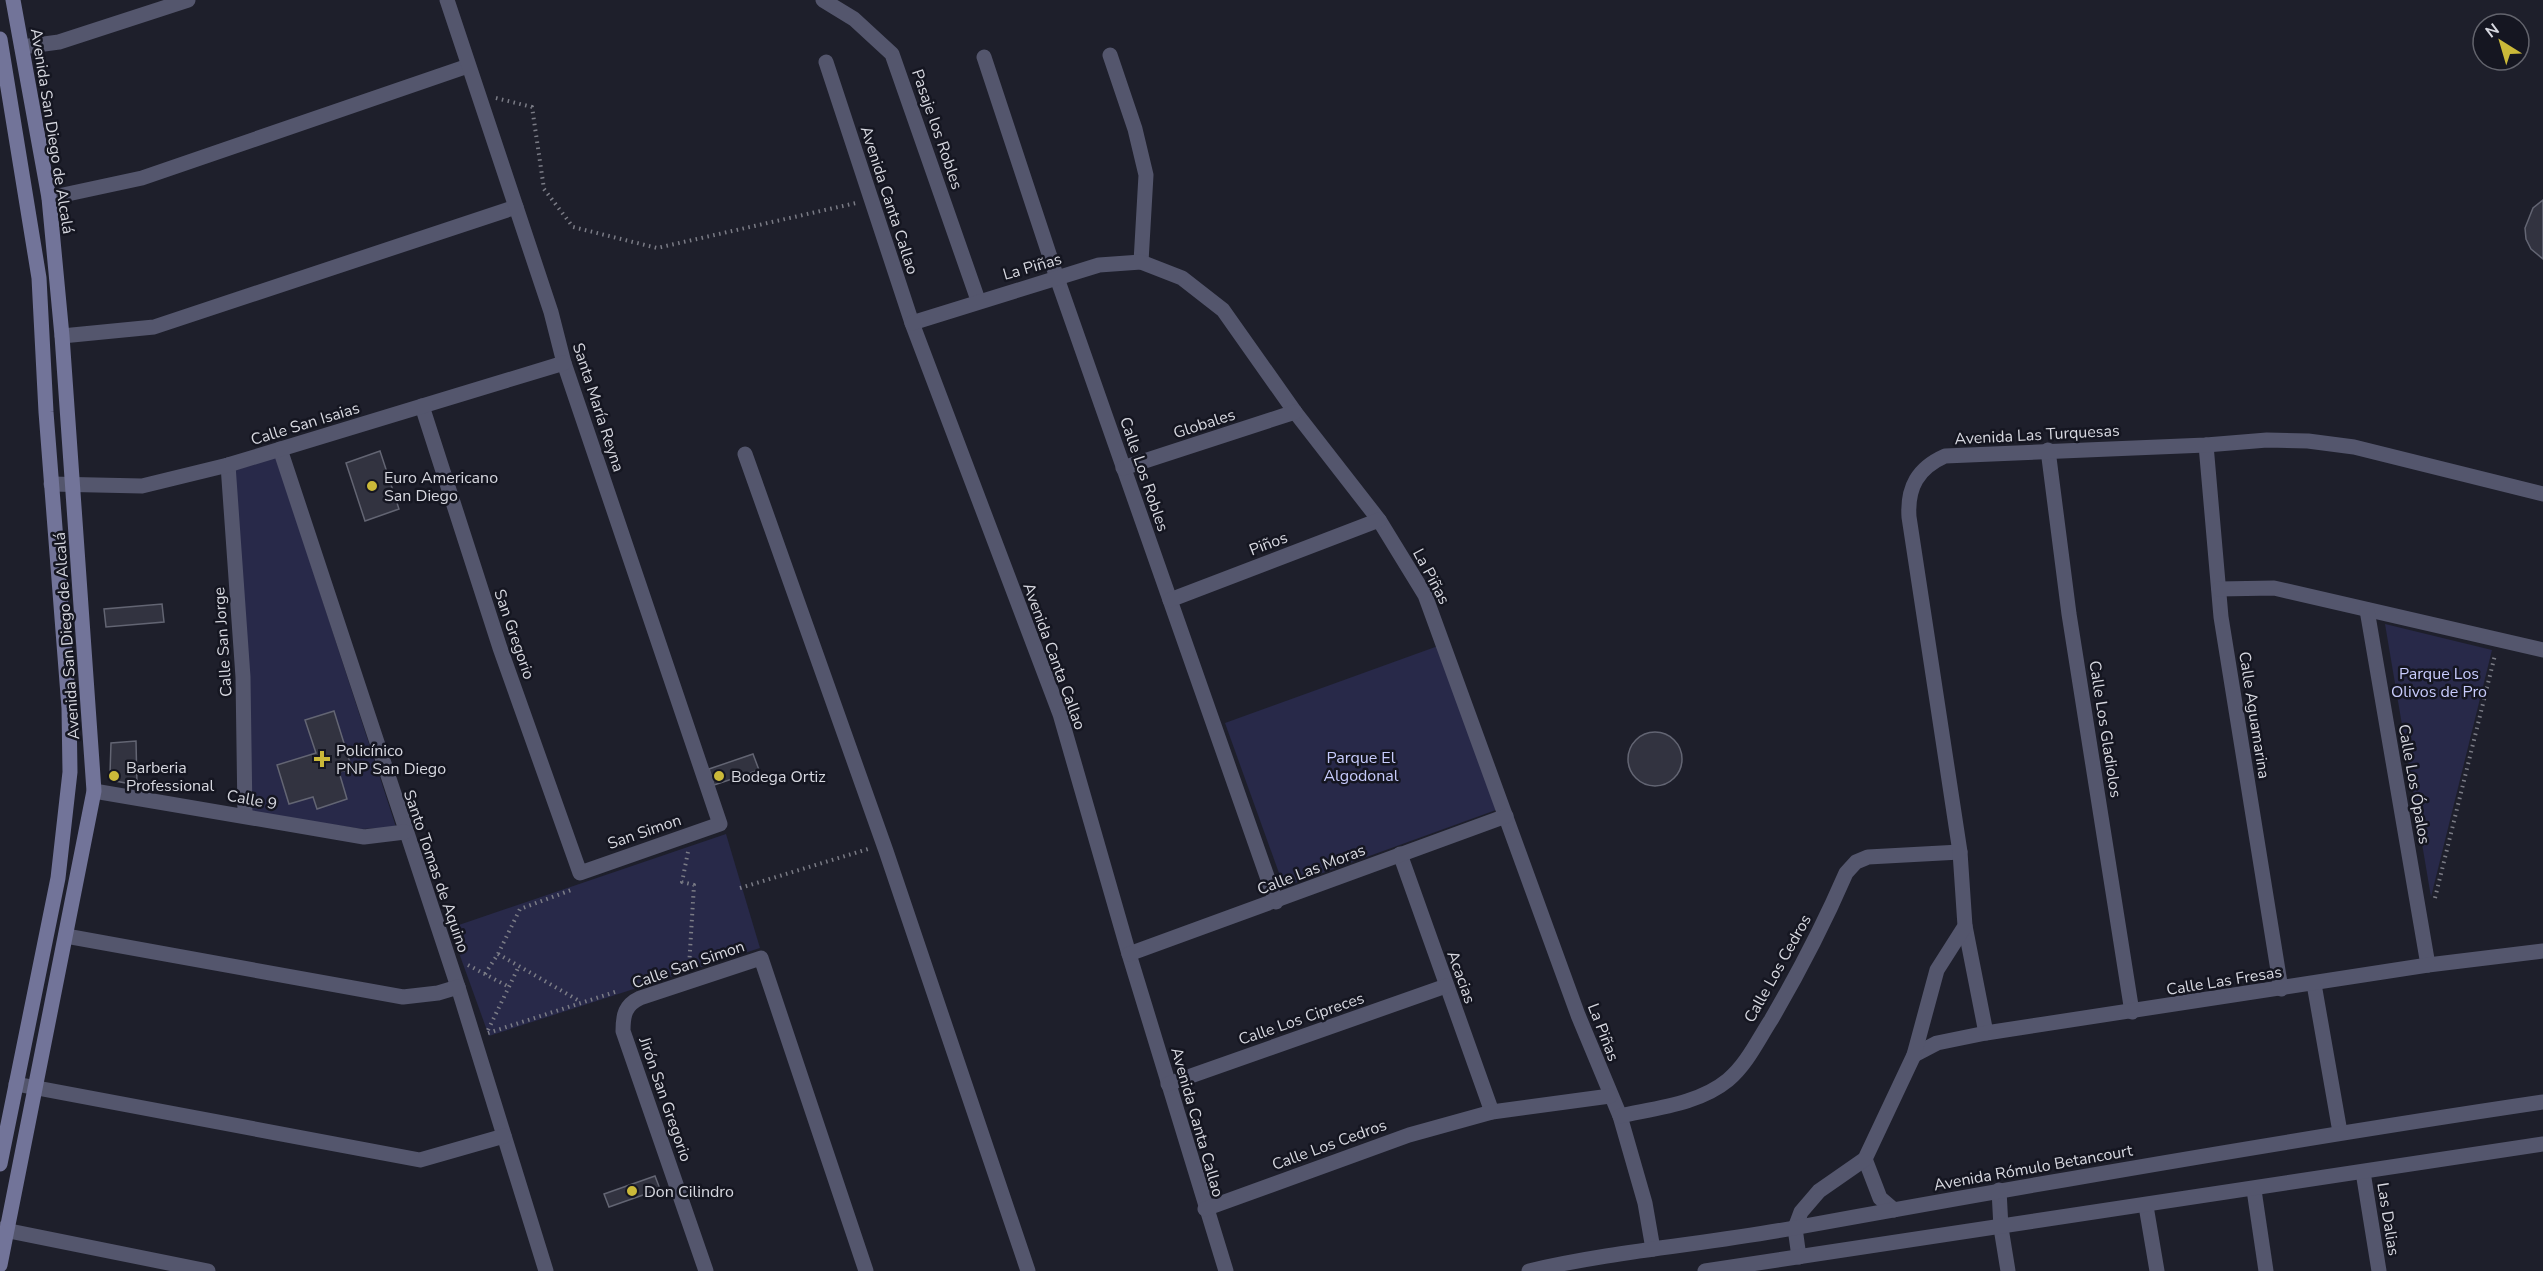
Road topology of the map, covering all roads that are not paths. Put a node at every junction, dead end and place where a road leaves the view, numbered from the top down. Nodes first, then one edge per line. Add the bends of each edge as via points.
1 (13, 0) edge
2 (188, 0) edge
3 (447, 0) edge
4 (823, 0) edge
5 (0, 39) edge
6 (22, 47) junction
7 (1110, 55) dead end
8 (984, 57) dead end
9 (826, 62) dead end
10 (468, 66) junction
11 (49, 198) junction
12 (516, 207) junction
13 (1142, 262) junction
14 (1057, 278) junction
15 (978, 300) junction
16 (912, 323) junction
17 (62, 336) junction
18 (564, 363) junction
19 (422, 406) junction
20 (1295, 412) junction
21 (2206, 445) junction
22 (280, 449) junction
23 (2048, 450) junction
24 (745, 454) dead end
25 (228, 465) junction
26 (1123, 468) junction
27 (51, 484) junction
28 (73, 485) junction
29 (2543, 494) edge
30 (1379, 520) junction
31 (2219, 589) junction
32 (1170, 600) junction
33 (2367, 610) junction
34 (2543, 650) edge
35 (93, 791) junction
36 (244, 816) junction
37 (1506, 816) junction
38 (720, 824) joint
39 (405, 832) junction
40 (1960, 852) junction
41 (1400, 854) junction
42 (582, 879) joint
43 (1276, 902) junction
44 (1965, 926) junction
45 (66, 936) junction
46 (2543, 951) edge
47 (1129, 954) junction
48 (2428, 965) junction
49 (2314, 984) junction
50 (1446, 986) junction
51 (458, 987) junction
52 (2281, 989) junction
53 (628, 1006) joint
54 (2132, 1012) junction
55 (1986, 1033) junction
56 (1914, 1054) junction
57 (16, 1084) junction
58 (1168, 1084) junction
59 (37, 1087) junction
60 (1610, 1096) junction
61 (2543, 1102) edge
62 (1492, 1112) junction
63 (1620, 1116) junction
64 (2340, 1132) junction
65 (504, 1136) junction
66 (2543, 1144) edge
67 (1865, 1159) junction
68 (0, 1164) edge
69 (2363, 1172) junction
70 (1998, 1190) junction
71 (2254, 1190) junction
72 (2146, 1206) junction
73 (1205, 1209) junction
74 (1894, 1210) junction
75 (1795, 1228) junction
76 (2001, 1228) junction
77 (4, 1230) edge
78 (1653, 1249) junction
79 (1799, 1257) junction
80 (0, 1265) edge
81 (208, 1271) edge
82 (546, 1271) edge
83 (706, 1271) edge
84 (866, 1271) edge
85 (1028, 1271) edge
86 (1226, 1271) edge
87 (1529, 1271) edge
88 (1705, 1271) edge
89 (2008, 1271) edge
90 (2157, 1271) edge
91 (2266, 1271) edge
92 (2379, 1271) edge

1 - 6 main road, Avenida San Diego de Alcalá
2 - 6 street via 59,42
3 - 10 street, Santa María Reyna
4 - 15 street, Pasaje los Robles via 854,19 892,54
5 - 27 main road, Avenida San Diego de Alcalá via 39,278
6 - 11 main road, Avenida San Diego de Alcalá
7 - 13 street via 1146,175
8 - 14 street, Calle Los Robles
9 - 16 street, Avenida Canta Callao
10 - 11 street via 142,178
10 - 12 street, Santa María Reyna
11 - 17 main road, Avenida San Diego de Alcalá
12 - 17 street via 154,327
12 - 18 street, Santa María Reyna
13 - 14 street, La Piñas via 1099,265
13 - 20 street, La Piñas via 1182,279 1223,310
14 - 15 street, La Piñas
14 - 26 street, Calle Los Robles
15 - 16 street, La Piñas
16 - 47 street, Avenida Canta Callao via 1060,714
17 - 28 main road, Avenida San Diego de Alcalá
18 - 19 street, Calle San Isaias
18 - 38 street, Santa María Reyna
19 - 22 street, Calle San Isaias
19 - 42 street, San Gregorio via 500,648
20 - 26 street, Globales
20 - 30 street, La Piñas
21 - 23 street, Avenida Las Turquesas
21 - 29 street, Avenida Las Turquesas via 2267,440 2354,447
21 - 31 street, Calle Aguamarina
22 - 25 street, Calle San Isaias
22 - 39 street, Santo Tomas de Aquino
23 - 40 street, Avenida Las Turquesas via 1945,456 1920,472 1908,501
23 - 54 street, Calle Los Gladiolos via 2069,614
24 - 85 street via 981,1125
25 - 28 street, Calle San Isaias via 142,486
25 - 36 street, Calle San Jorge via 243,677
26 - 32 street, Calle Los Robles
27 - 28 street, Calle San Isaias
27 - 57 main road, Avenida San Diego de Alcalá via 69,708 70,771 58,878
28 - 35 main road, Avenida San Diego de Alcalá
30 - 32 street, Piños
30 - 37 street, La Piñas via 1425,595
31 - 33 street via 2274,588
31 - 52 street, Calle Aguamarina
32 - 43 street, Calle Los Robles
33 - 34 street
33 - 48 street, Calle Los Ópalos
35 - 36 street, Calle 9
35 - 45 main road, Avenida San Diego de Alcalá
36 - 39 street, Calle 9 via 364,837
37 - 41 street, Calle Las Moras
37 - 60 street, La Piñas
38 - 42 street, San Simon
39 - 51 street, Santo Tomas de Aquino
40 - 44 street, Avenida Las Turquesas
40 - 63 street, Calle Los Cedros via 1868,857 1856,862 1846,873 1803,964 1749,1056 1728,1080 1679,1103
41 - 43 street, Calle Las Moras
41 - 50 street, Acacias
43 - 47 street, Calle Las Moras
44 - 55 street, Avenida Las Turquesas
44 - 56 street via 1937,970
45 - 51 street via 403,997
45 - 59 main road, Avenida San Diego de Alcalá
46 - 48 street, Calle Las Fresas
47 - 58 street, Avenida Canta Callao
48 - 49 street, Calle Las Fresas
49 - 52 street, Calle Las Fresas
49 - 64 street
50 - 58 street, Calle Los Cipreces
50 - 62 street, Acacias
51 - 65 street, Santo Tomas de Aquino
52 - 54 street, Calle Las Fresas
53 - 83 street, Jirón San Gregorio via 623,1031
53 - 84 street, Calle San Simon via 640,998 761,958
54 - 55 street, Calle Las Fresas
55 - 56 street, Calle Las Fresas via 1937,1043
56 - 67 street
57 - 59 street
57 - 68 main road, Avenida San Diego de Alcalá
58 - 73 street, Avenida Canta Callao
59 - 65 street via 420,1160
59 - 77 main road, Avenida San Diego de Alcalá
60 - 62 street, Calle Los Cedros
60 - 63 street, La Piñas
61 - 64 street, Avenida Rómulo Betancourt
62 - 73 street, Calle Los Cedros via 1409,1135
63 - 78 street, La Piñas via 1645,1203
64 - 70 street, Avenida Rómulo Betancourt
65 - 82 street, Santo Tomas de Aquino
66 - 69 street
67 - 74 street via 1880,1198
67 - 75 street via 1813,1197
69 - 71 street
69 - 92 street, Las Dalias
70 - 74 street, Avenida Rómulo Betancourt
70 - 76 street
71 - 72 street
71 - 91 street
72 - 76 street
72 - 90 street
73 - 86 street, Avenida Canta Callao
74 - 75 street, Avenida Rómulo Betancourt
75 - 78 street, Avenida Rómulo Betancourt
75 - 79 street
76 - 79 street
76 - 89 street
77 - 80 main road, Avenida San Diego de Alcalá
77 - 81 street
78 - 87 street, Avenida Rómulo Betancourt
79 - 88 street

